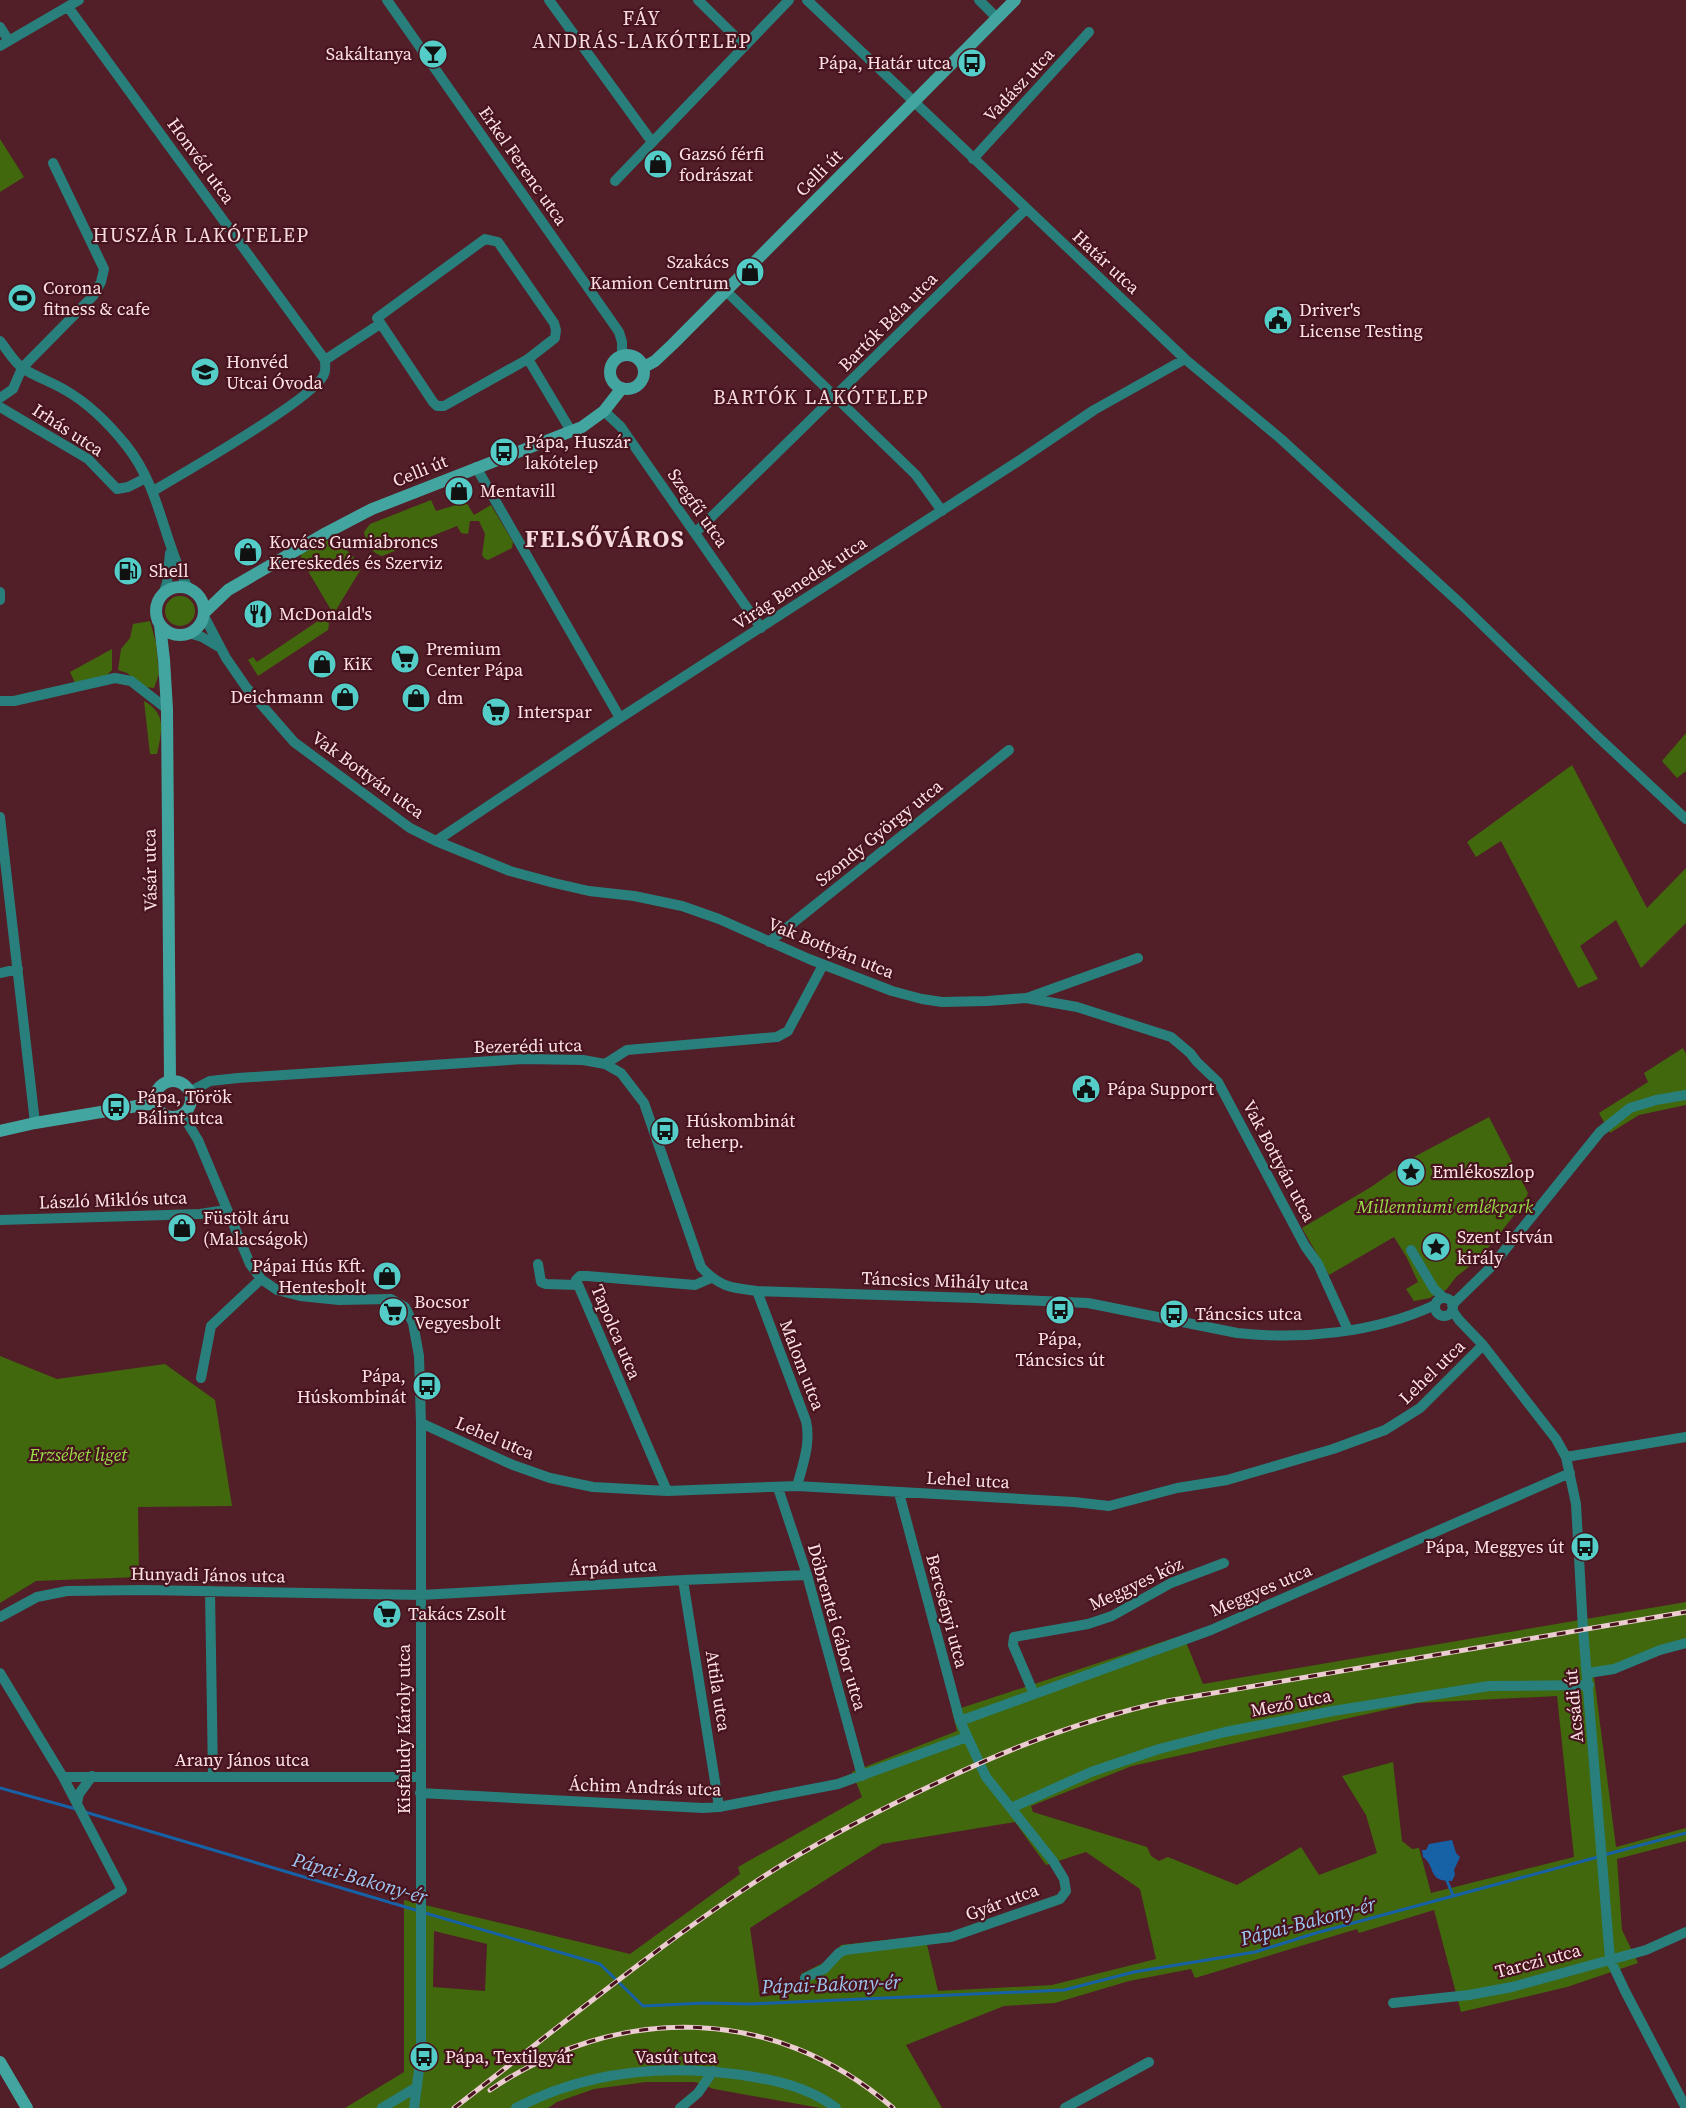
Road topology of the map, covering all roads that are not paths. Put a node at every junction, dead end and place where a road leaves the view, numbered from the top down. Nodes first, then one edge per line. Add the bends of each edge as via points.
1 (79, 0) edge
2 (387, 0) edge
3 (549, 0) edge
4 (698, 0) edge
5 (789, 0) edge
6 (807, 0) edge
7 (979, 0) edge
8 (1015, 0) edge
9 (68, 7) junction
10 (997, 18) junction
11 (0, 27) edge
12 (1089, 32) dead end
13 (5, 43) edge
14 (745, 46) junction
15 (914, 103) junction
16 (652, 142) junction
17 (973, 159) junction
18 (52, 163) dead end
19 (615, 181) dead end
20 (1026, 209) junction
21 (726, 291) junction
22 (380, 324) junction
23 (0, 341) edge
24 (622, 356) junction
25 (1185, 358) junction
26 (528, 359) junction
27 (325, 360) junction
28 (644, 367) junction
29 (22, 368) junction
30 (622, 388) junction
31 (835, 397) junction
32 (0, 398) edge
33 (0, 406) edge
34 (604, 411) junction
35 (571, 431) junction
36 (476, 467) junction
37 (146, 478) junction
38 (153, 491) junction
39 (942, 511) junction
40 (695, 533) junction
41 (170, 546) junction
42 (191, 589) junction
43 (228, 590) junction
44 (0, 592) edge
45 (163, 594) junction
46 (0, 600) edge
47 (204, 615) junction
48 (160, 625) junction
49 (761, 628) junction
50 (185, 634) junction
51 (220, 648) junction
52 (164, 660) junction
53 (0, 701) edge
54 (167, 709) junction
55 (620, 718) junction
56 (1009, 750) dead end
57 (0, 817) edge
58 (1686, 819) edge
59 (436, 841) junction
60 (5, 910) edge
61 (770, 942) junction
62 (1138, 958) dead end
63 (823, 965) junction
64 (18, 969) junction
65 (0, 973) edge
66 (1026, 998) junction
67 (605, 1064) junction
68 (170, 1081) junction
69 (189, 1092) junction
70 (1686, 1095) edge
71 (155, 1103) junction
72 (182, 1114) junction
73 (35, 1122) junction
74 (0, 1131) edge
75 (226, 1210) junction
76 (0, 1220) edge
77 (1411, 1250) dead end
78 (538, 1264) dead end
79 (711, 1278) junction
80 (261, 1280) junction
81 (577, 1285) junction
82 (757, 1292) junction
83 (1444, 1306) junction
84 (1348, 1330) junction
85 (1483, 1345) junction
86 (201, 1378) dead end
87 (421, 1423) junction
88 (1686, 1437) edge
89 (1566, 1457) junction
90 (1570, 1473) junction
91 (797, 1486) junction
92 (778, 1488) junction
93 (667, 1491) junction
94 (899, 1493) junction
95 (1224, 1563) dead end
96 (807, 1575) junction
97 (683, 1580) junction
98 (210, 1591) junction
99 (421, 1595) junction
100 (0, 1617) edge
101 (1686, 1643) edge
102 (0, 1672) edge
103 (1588, 1673) junction
104 (1589, 1685) junction
105 (1035, 1694) junction
106 (960, 1721) junction
107 (967, 1737) junction
108 (92, 1776) junction
109 (213, 1776) junction
110 (862, 1776) junction
111 (63, 1777) junction
112 (420, 1777) junction
113 (420, 1793) junction
114 (77, 1803) junction
115 (719, 1807) junction
116 (1011, 1808) junction
117 (1686, 1932) edge
118 (1610, 1959) junction
119 (0, 1964) edge
120 (805, 1978) dead end
121 (1393, 2003) dead end
122 (0, 2062) edge
123 (1149, 2062) dead end
124 (713, 2071) junction
125 (417, 2087) junction
126 (27, 2108) edge
127 (382, 2108) edge
128 (414, 2108) edge
129 (516, 2108) edge
130 (680, 2108) edge
131 (836, 2108) edge
132 (1065, 2108) edge
133 (1686, 2108) edge

1 - 9 street
2 - 24 street, Erkel Ferenc utca via 619,332
3 - 16 street
4 - 14 street
5 - 14 street
6 - 15 street, Határ utca
7 - 10 street
8 - 10 street, Celli út
9 - 13 street
9 - 27 street, Honvéd utca
10 - 15 street, Celli út
11 - 13 street
12 - 17 street, Vadász utca
14 - 16 street
15 - 17 street, Határ utca
15 - 21 street, Celli út
16 - 19 street
17 - 20 street, Határ utca
18 - 29 street via 104,269 93,296
20 - 25 street, Határ utca
20 - 31 street, Bartók Béla utca
21 - 28 street, Celli út via 661,356
21 - 31 street
22 - 26 street via 437,406 444,406
22 - 26 street via 377,318 485,239 492,240 498,242 554,323 555,338
22 - 27 street
23 - 29 street
24 - 28 street via 638,358
24 - 30 street via 612,363 610,375
25 - 39 street, Virág Benedek utca via 1094,410
25 - 58 street, Határ utca via 1281,439 1462,605
26 - 35 street
27 - 38 street via 324,375 317,385 260,426
28 - 30 street, Celli út via 639,384
29 - 32 street via 13,389
29 - 37 street via 66,390 99,416 127,447
30 - 34 street, Celli út
31 - 39 street via 916,475
31 - 40 street, Bartók Béla utca
33 - 37 street, Irhás utca via 88,459 117,489
34 - 35 street, Celli út
34 - 40 street, Szegfű utca via 621,427
35 - 36 street, Celli út
36 - 43 street, Celli út via 372,509
36 - 55 street
37 - 38 street
38 - 41 street
39 - 49 street, Virág Benedek utca
40 - 49 street, Szegfű utca
41 - 42 street
41 - 45 street
42 - 43 street, Celli út
42 - 45 street via 179,586
42 - 47 street via 202,600
43 - 47 street, Celli út
44 - 46 street
45 - 48 street via 156,606
47 - 50 street via 198,627
47 - 51 street, Vak Bottyán utca
48 - 50 street via 170,633
48 - 52 street, Vásár utca
49 - 55 street, Virág Benedek utca
50 - 51 street, Vak Bottyán utca via 202,637
50 - 52 street
51 - 59 street, Vak Bottyán utca via 246,687 294,742 410,828
52 - 54 street, Vásár utca
53 - 54 street via 115,678 131,681
54 - 68 street, Vásár utca
55 - 59 street, Virág Benedek utca
56 - 61 street, Szondy György utca
57 - 60 street
59 - 61 street, Vak Bottyán utca via 510,871 554,883 682,906
60 - 64 street
61 - 63 street, Vak Bottyán utca
62 - 66 street
63 - 66 street, Vak Bottyán utca via 922,999 987,1002
63 - 67 street, Bezerédi utca via 788,1031 777,1037 627,1050
64 - 65 street
64 - 73 street
66 - 84 street, Vak Bottyán utca via 1071,1006 1171,1037 1190,1053 1218,1082 1318,1264
67 - 69 street, Bezerédi utca via 524,1059 274,1075 210,1081
67 - 79 street via 621,1073 644,1103 701,1267
68 - 69 street via 181,1083
68 - 71 street via 159,1086
69 - 72 street via 190,1104
70 - 83 street via 1630,1108 1600,1132 1492,1266
71 - 72 street via 165,1116
71 - 73 street
72 - 75 street via 198,1140
73 - 74 street
75 - 76 street, László Miklós utca
75 - 80 street
77 - 83 street
78 - 81 street via 541,1282
79 - 81 street, Tapolca utca via 695,1285 580,1276
79 - 82 street, Táncsics Mihály utca via 727,1287
80 - 86 street via 211,1326
80 - 87 street, Kisfaludy Károly utca via 277,1290 300,1296 391,1299 405,1307 413,1323 419,1356
81 - 93 street, Tapolca utca
82 - 84 street, Táncsics Mihály utca via 1088,1303 1261,1335
82 - 91 street, Malom utca via 809,1432
83 - 84 street, Táncsics Mihály utca
83 - 85 street, Acsádi út
85 - 89 street, Acsádi út via 1556,1438
85 - 94 street, Lehel utca via 1420,1408 1385,1430 1227,1480 1109,1506
87 - 93 street, Lehel utca via 495,1458 550,1478 593,1487
87 - 99 street, Kisfaludy Károly utca
88 - 89 street
89 - 90 street, Acsádi út
90 - 103 street, Acsádi út via 1576,1504
90 - 105 street, Meggyes utca via 1211,1630
91 - 92 street, Lehel utca
91 - 94 street, Lehel utca
92 - 93 street, Lehel utca
92 - 96 street, Döbrentei Gábor utca
94 - 106 street, Bercsényi utca
95 - 105 street, Meggyes köz via 1171,1583 1112,1616 1014,1637
96 - 97 street, Árpád utca
96 - 110 street, Döbrentei Gábor utca
97 - 99 street, Árpád utca
97 - 115 street, Attila utca
98 - 99 street, Hunyadi János utca
98 - 100 street, Hunyadi János utca via 57,1592 37,1597
98 - 109 street
99 - 112 street, Kisfaludy Károly utca
101 - 103 street via 1614,1669
102 - 111 street
103 - 104 street, Acsádi út
104 - 116 street, Mező utca via 1489,1686 1225,1732 1091,1772
104 - 118 street, Acsádi út
105 - 106 street, Meggyes utca
106 - 107 street, Bercsényi utca
107 - 110 street, Áchim András utca
107 - 116 street, Gyár utca via 986,1777
108 - 109 street, Arany János utca
108 - 111 street, Arany János utca
108 - 114 street
109 - 112 street, Arany János utca
110 - 115 street, Áchim András utca
111 - 114 street
112 - 113 street, Kisfaludy Károly utca
113 - 115 street, Áchim András utca
113 - 125 street, Kisfaludy Károly utca via 422,2055
114 - 119 street via 122,1890
116 - 120 street, Gyár utca via 1053,1861 1066,1886 1064,1896 951,1937 844,1950 824,1969
117 - 118 street, Tarczi utca via 1646,1950
118 - 121 street, Tarczi utca via 1512,1987
118 - 133 street, Acsádi út
122 - 126 street
123 - 132 street
124 - 129 street, Vasút utca via 644,2071 592,2079
124 - 130 street via 698,2093
124 - 131 street, Vasút utca via 785,2084
125 - 127 street
125 - 128 street, Kisfaludy Károly utca

